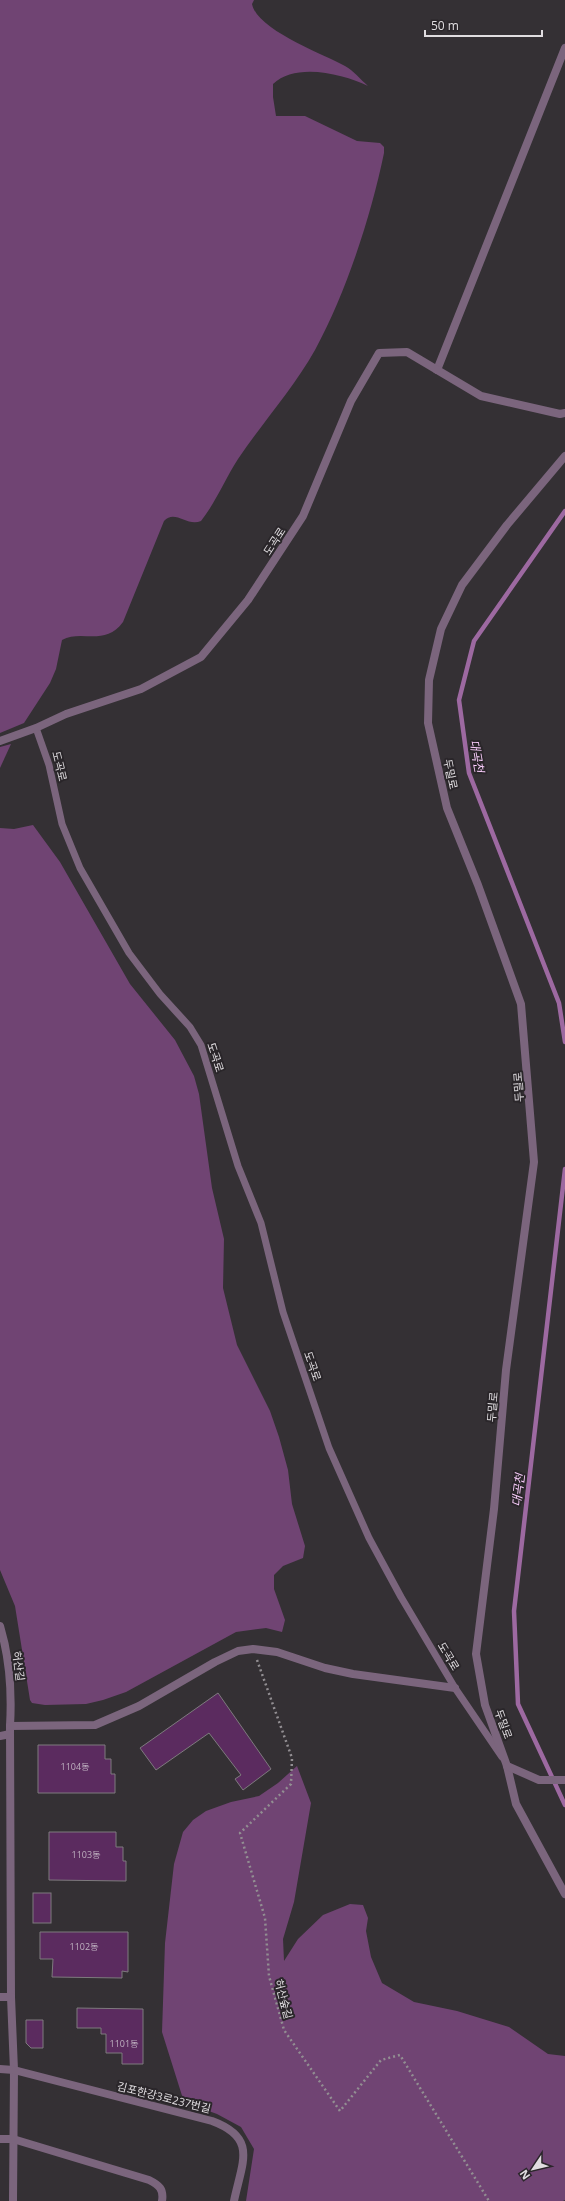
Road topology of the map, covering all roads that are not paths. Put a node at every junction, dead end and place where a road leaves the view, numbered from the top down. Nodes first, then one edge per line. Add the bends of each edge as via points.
1 (565, 48) edge
2 (437, 370) junction
3 (565, 413) edge
4 (565, 456) edge
5 (36, 728) junction
6 (0, 741) edge
7 (0, 1626) edge
8 (455, 1688) junction
9 (10, 1730) junction
10 (0, 1736) edge
11 (507, 1766) junction
12 (565, 1780) edge
13 (565, 1894) edge
14 (0, 1997) edge
15 (11, 1997) junction
16 (0, 2069) edge
17 (14, 2070) junction
18 (0, 2139) edge
19 (13, 2140) junction
20 (13, 2201) edge
21 (162, 2201) edge
22 (234, 2201) edge

1 - 2 street
2 - 3 street via 481,396
2 - 5 street, 도곡로 via 407,352 379,353 351,401 303,516 248,600 201,658 142,689 66,714
4 - 11 street, 두밀로 via 507,525 462,585 441,628 429,680 428,723 447,808 521,1004 528,1072 534,1162 506,1370 494,1509 476,1654 485,1705
5 - 6 street
5 - 8 lane, 도곡로 via 49,765 62,824 80,868 129,953 201,1044 238,1166 261,1223 283,1312 329,1448 369,1538
7 - 9 street, 허산길 via 12,1698
8 - 9 street via 353,1674 278,1652 252,1649 215,1662 139,1706 95,1725
8 - 11 lane, 도곡로
9 - 10 street
9 - 15 street
11 - 12 street via 542,1780
11 - 13 street, 도곡로 via 516,1804
14 - 15 street
15 - 17 street
16 - 17 street, 김포한강3로237번길
17 - 19 street
17 - 22 street, 김포한강3로237번길 via 212,2120 226,2126 235,2132 243,2146 244,2154
18 - 19 street
19 - 20 street
19 - 21 street via 149,2180 161,2188

